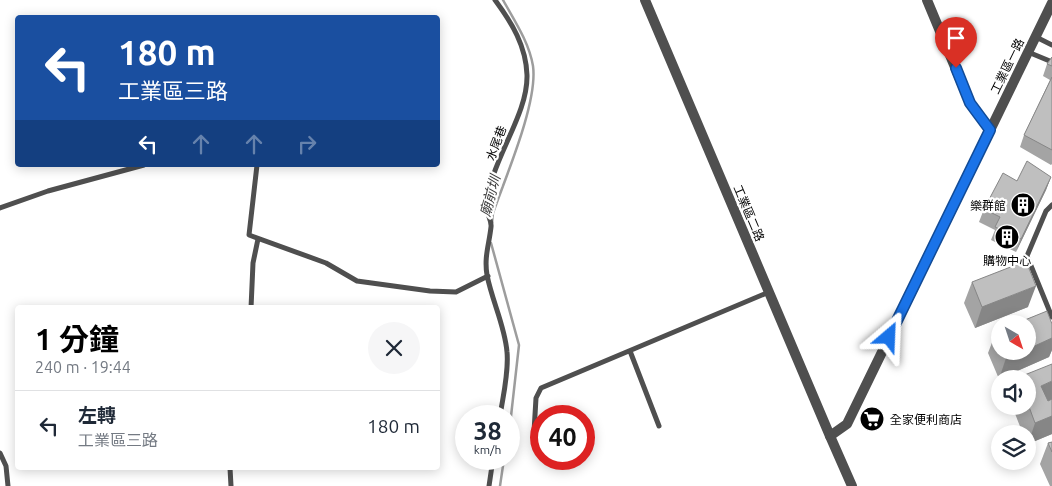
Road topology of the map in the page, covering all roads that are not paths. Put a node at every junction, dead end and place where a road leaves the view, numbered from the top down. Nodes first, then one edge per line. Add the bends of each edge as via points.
1 (495, 0) edge
2 (645, 0) edge
3 (927, 0) edge
4 (1052, 3) edge
5 (1035, 37) junction
6 (1052, 45) edge
7 (1028, 52) junction
8 (1052, 62) edge
9 (990, 130) junction
10 (137, 167) edge
11 (257, 167) edge
12 (1052, 205) edge
13 (0, 208) edge
14 (258, 239) junction
15 (488, 276) junction
16 (769, 292) junction
17 (252, 305) edge
18 (1052, 317) edge
19 (630, 351) junction
20 (501, 405) edge
21 (536, 405) edge
22 (659, 426) dead end
23 (830, 436) junction
24 (0, 453) edge
25 (230, 470) edge
26 (492, 470) edge
27 (8, 486) edge
28 (231, 486) edge
29 (489, 486) edge
30 (852, 486) edge

1 - 15 lane, 水尾巷 via 518,34 527,77 488,201 487,210 492,224 485,255
2 - 16 street, 工業區二路
3 - 9 street via 970,103
4 - 5 street, 工業區一路
5 - 6 lane
5 - 7 street, 工業區一路
7 - 8 lane
7 - 9 street, 工業區一路
9 - 23 street, 工業區一路 via 847,424
10 - 13 lane
11 - 14 lane via 249,235
12 - 18 lane via 1046,211 1027,256
14 - 15 lane via 326,263 357,281 456,292
14 - 17 lane via 253,263
15 - 20 lane, 水尾巷 via 507,352
16 - 19 lane
16 - 23 street, 工業區二路
19 - 21 lane via 541,388
19 - 22 lane
23 - 30 street
24 - 27 lane via 6,466
25 - 28 lane
26 - 29 lane

